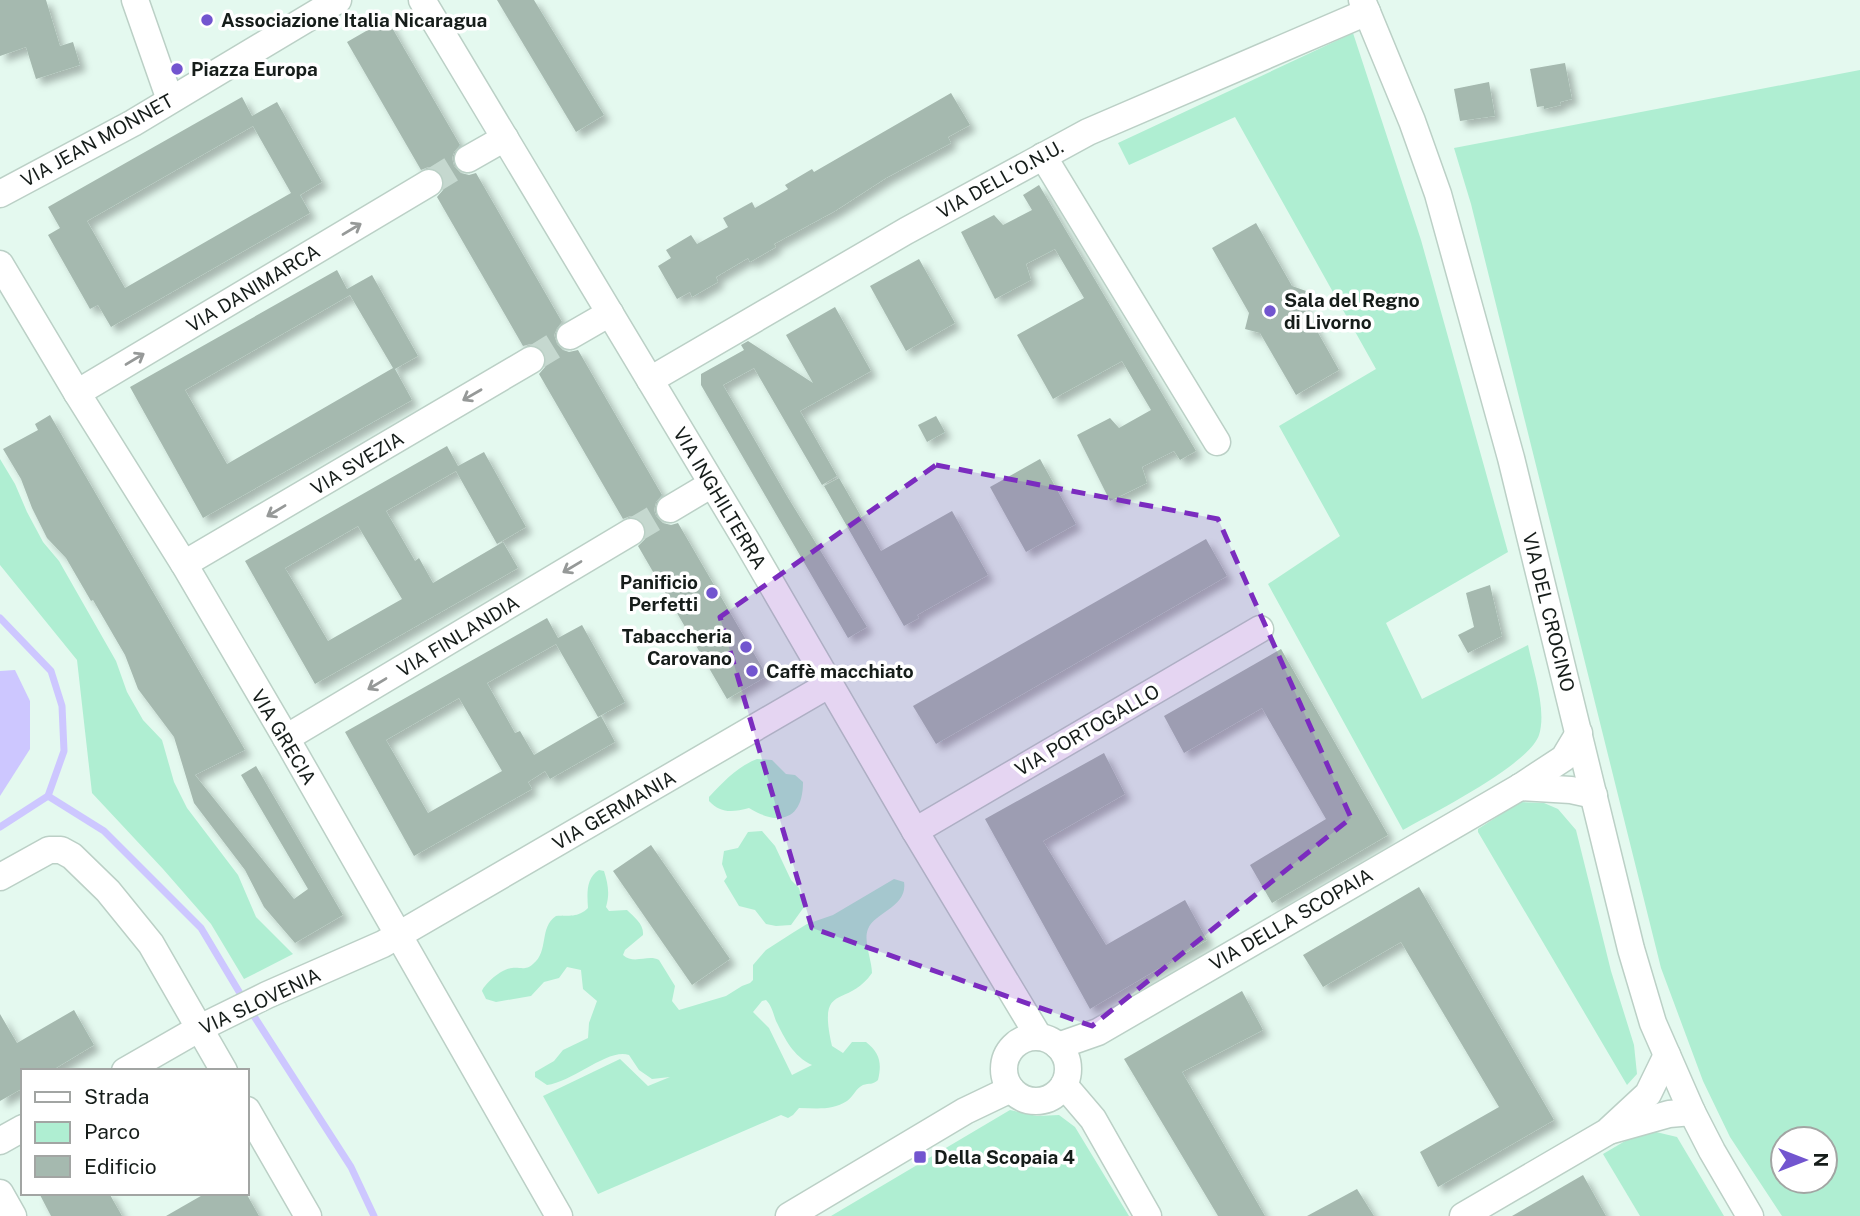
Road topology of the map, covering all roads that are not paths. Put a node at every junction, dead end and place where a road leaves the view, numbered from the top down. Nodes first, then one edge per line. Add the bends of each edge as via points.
1 (135, 0) edge
2 (338, 0) edge
3 (422, 0) edge
4 (1365, 6) edge
5 (170, 100) junction
6 (505, 138) junction
7 (1043, 156) junction
8 (468, 159) tunnel mouth
9 (429, 183) tunnel mouth
10 (0, 194) edge
11 (0, 264) edge
12 (610, 313) junction
13 (570, 336) tunnel mouth
14 (531, 360) tunnel mouth
15 (650, 380) junction
16 (77, 393) junction
17 (1217, 442) dead end
18 (712, 484) junction
19 (670, 509) tunnel mouth
20 (631, 532) tunnel mouth
21 (184, 565) junction
22 (1260, 629) dead end
23 (830, 684) junction
24 (1578, 733) junction
25 (286, 738) junction
26 (1520, 787) junction
27 (1594, 795) junction
28 (915, 831) junction
29 (0, 877) edge
30 (399, 935) junction
31 (1014, 998) junction
32 (208, 1024) junction
33 (1013, 1047) junction
34 (1667, 1055) junction
35 (1056, 1066) junction
36 (129, 1069) edge
37 (223, 1069) edge
38 (1008, 1081) junction
39 (248, 1112) edge
40 (1692, 1112) junction
41 (21, 1129) edge
42 (1607, 1132) junction
43 (0, 1141) edge
44 (0, 1194) edge
45 (13, 1216) edge
46 (308, 1216) edge
47 (559, 1216) edge
48 (789, 1216) edge
49 (1148, 1216) edge
50 (1463, 1216) edge
51 (1750, 1216) edge

1 - 5 street
2 - 5 street, VIA JEAN MONNET
3 - 6 street, VIA INGHILTERRA
4 - 7 street, VIA DELL'O.N.U.
4 - 24 street, VIA DEL CROCINO via 1436,187 1511,458
5 - 10 street, VIA JEAN MONNET
6 - 8 street
6 - 12 street, VIA INGHILTERRA
7 - 15 street, VIA DELL'O.N.U.
7 - 17 street
16 -> 9 street, VIA DANIMARCA
11 - 16 street, VIA GRECIA
12 - 13 street
12 - 15 street, VIA INGHILTERRA
14 -> 21 street, VIA SVEZIA
15 - 18 street, VIA INGHILTERRA
16 - 21 street, VIA GRECIA
18 - 19 street
18 - 23 street, VIA INGHILTERRA
20 -> 25 street, VIA FINLANDIA
21 - 25 street, VIA GRECIA
22 - 28 street, VIA PORTOGALLO
23 - 28 street, VIA INGHILTERRA
23 - 30 street, VIA GERMANIA
24 - 26 street, VIA DELLA SCOPAIA via 1564,758
24 - 27 street, VIA DEL CROCINO
25 - 30 street, VIA GRECIA
26 - 27 street
26 - 35 street, VIA DELLA SCOPAIA via 1110,1025
27 - 34 street, VIA DEL CROCINO via 1631,949
28 - 31 street, VIA INGHILTERRA
29 - 32 street via 49,850 72,856 151,944
30 - 32 street, VIA SLOVENIA
30 - 47 street, VIA GRECIA
31 - 33 street
31 - 35 street, VIA INGHILTERRA
32 - 36 street, VIA SLOVENIA
32 - 37 street
33 - 35 street via 1029,1037
33 - 38 street via 1005,1059
34 - 40 street, VIA DEL CROCINO
34 - 42 street via 1647,1094
35 - 38 street via 1035,1101 1026,1099
35 - 49 street, VIA INGHILTERRA via 1093,1119
38 - 48 street
39 - 46 street
40 - 42 street
40 - 51 street, VIA DEL CROCINO
41 - 43 street
42 - 50 street
44 - 45 street

